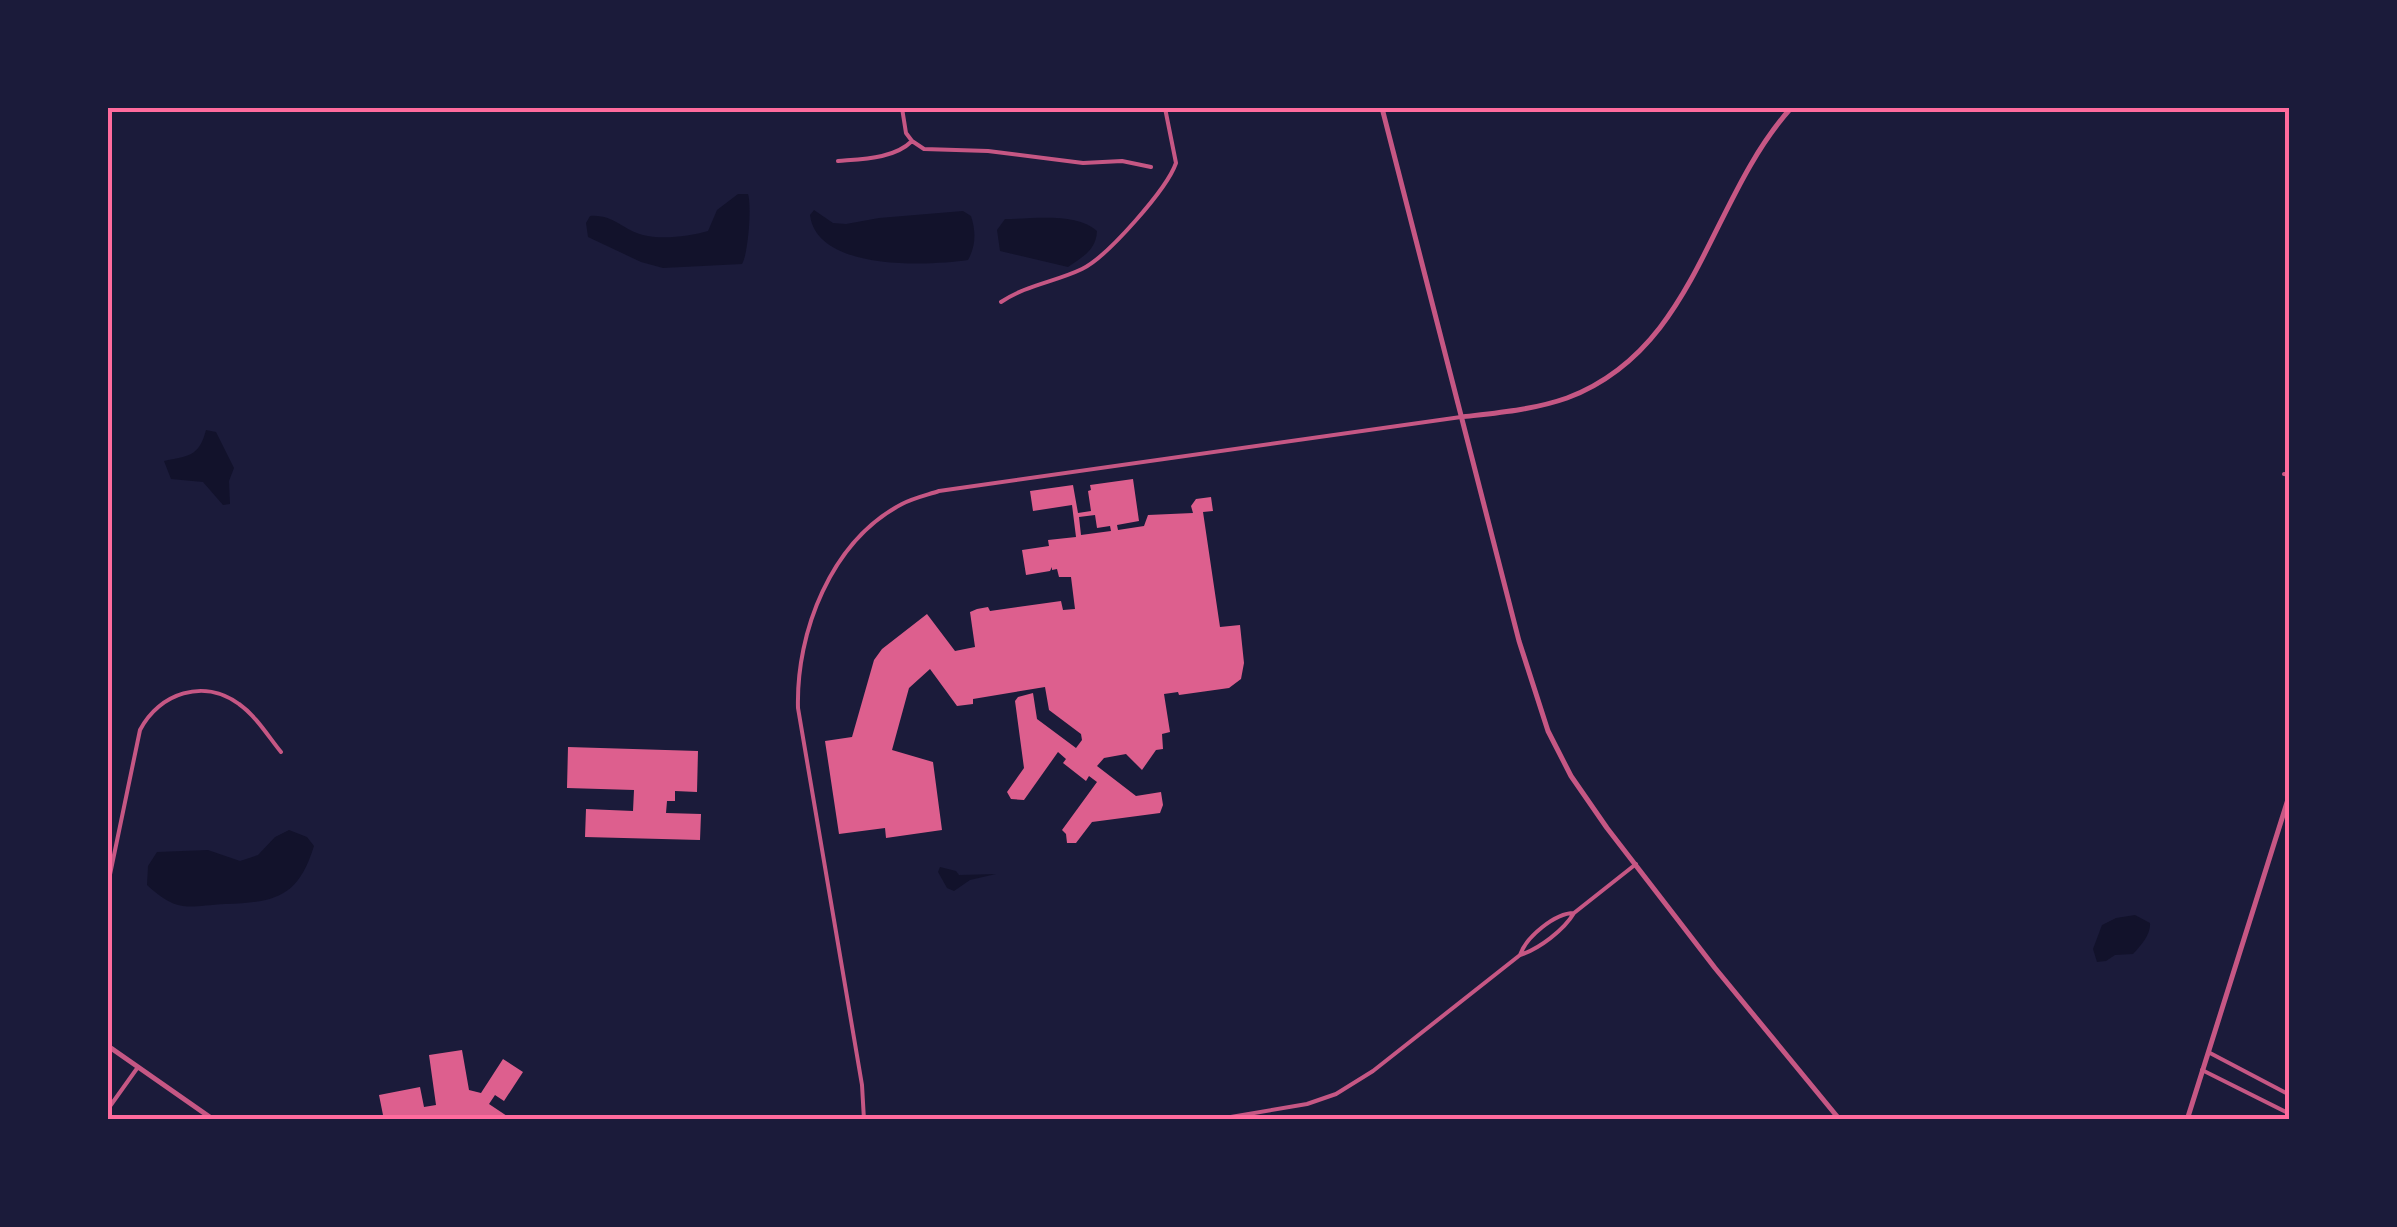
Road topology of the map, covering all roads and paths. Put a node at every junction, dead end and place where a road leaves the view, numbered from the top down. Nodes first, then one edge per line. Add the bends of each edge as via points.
1 (902, 108) edge
2 (1165, 108) edge
3 (1382, 108) edge
4 (1791, 108) edge
5 (912, 141) junction
6 (838, 160) dead end
7 (1151, 167) dead end
8 (1001, 302) dead end
9 (1461, 417) junction
10 (280, 752) dead end
11 (2290, 793) edge
12 (1636, 864) junction
13 (108, 884) edge
14 (1574, 913) junction
15 (1520, 955) junction
16 (108, 1046) edge
17 (2208, 1052) junction
18 (138, 1066) junction
19 (2202, 1070) junction
20 (2290, 1095) edge
21 (108, 1109) edge
22 (2290, 1114) edge
23 (214, 1120) edge
24 (864, 1120) edge
25 (1214, 1120) edge
26 (1840, 1120) edge
27 (2186, 1120) edge

1 - 5 street
2 - 8 street via 1174,168 1117,241 1081,270
3 - 9 street
4 - 9 street via 1743,176 1676,307 1630,362 1566,398
5 - 6 street via 900,151
5 - 7 street via 935,151
9 - 12 street via 1548,731 1570,776
9 - 24 street via 938,491 884,514 850,550 808,627 798,708
10 - 13 street via 226,696 194,691 162,703 140,730
11 - 17 street
12 - 14 street
12 - 26 street
14 - 15 street
14 - 15 street via 1564,913 1524,943
15 - 25 street via 1336,1094
16 - 18 street
17 - 19 street
17 - 20 street
18 - 21 street
18 - 23 street
19 - 22 street
19 - 27 street

